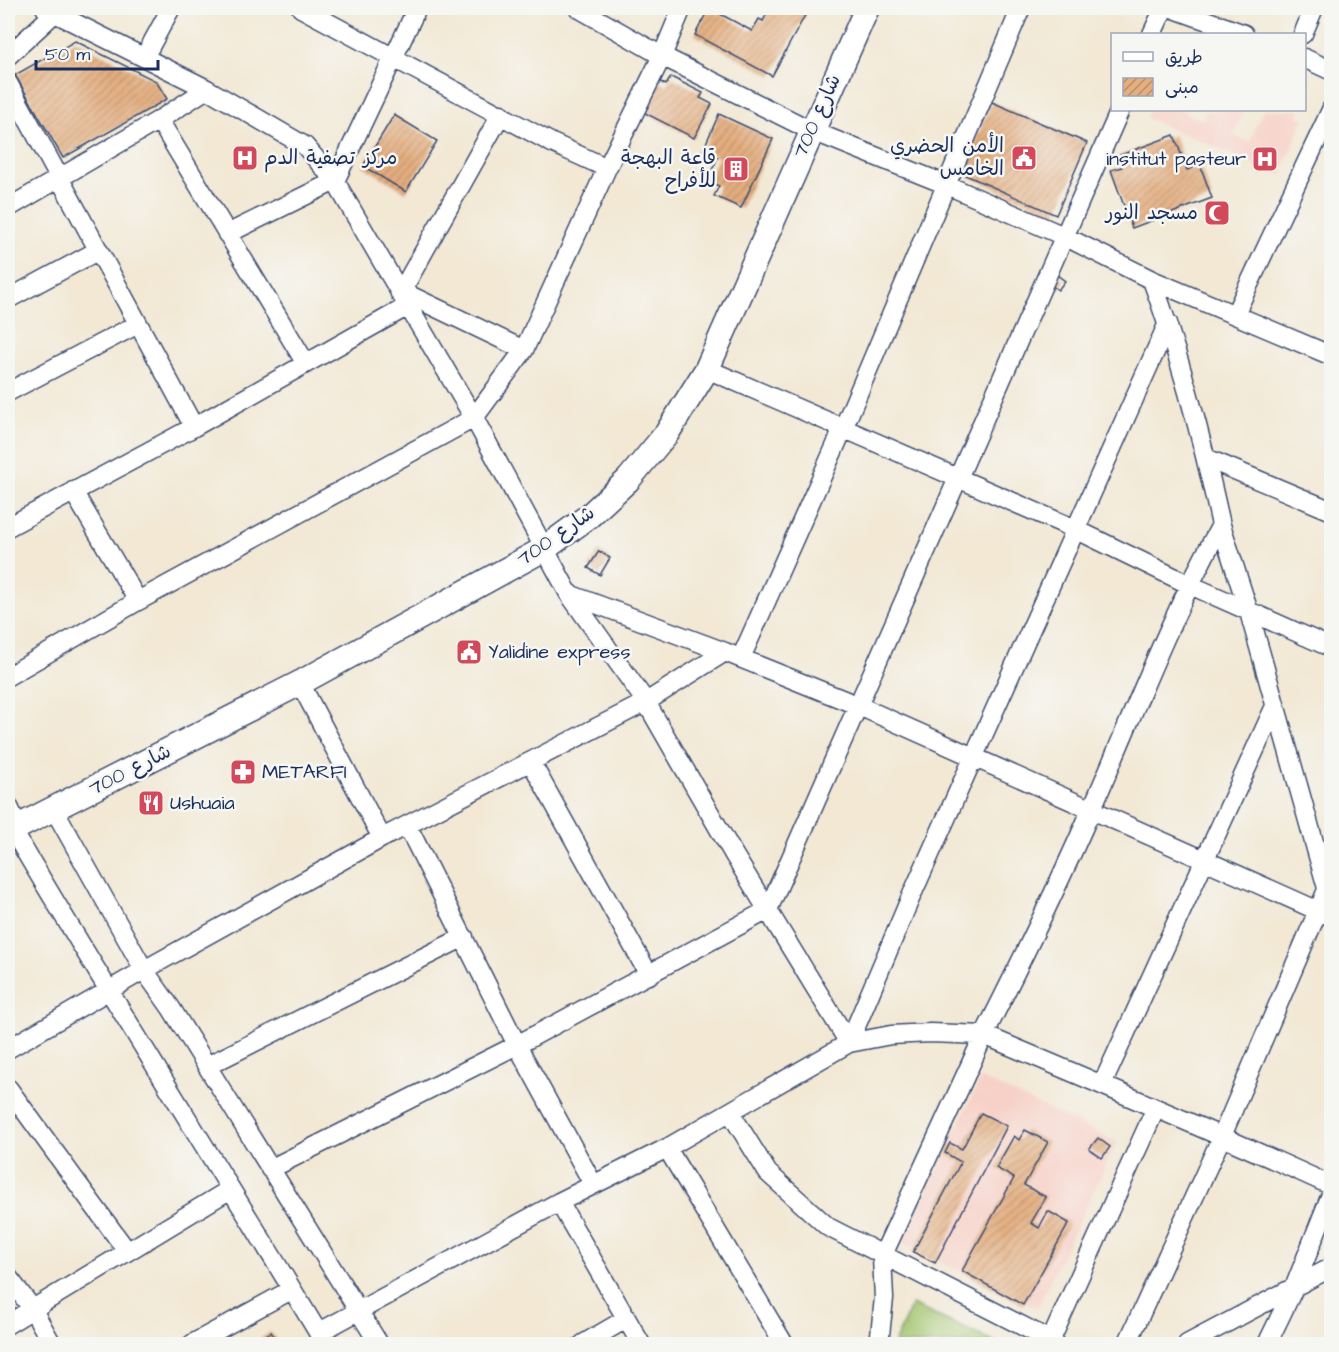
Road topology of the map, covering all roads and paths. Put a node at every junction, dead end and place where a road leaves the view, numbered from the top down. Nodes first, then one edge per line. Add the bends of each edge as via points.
1 (171, 8) edge
2 (301, 8) edge
3 (417, 8) edge
4 (578, 8) edge
5 (682, 8) edge
6 (867, 8) edge
7 (1021, 8) edge
8 (1164, 8) edge
9 (1172, 8) edge
10 (1314, 8) edge
11 (54, 10) edge
12 (1152, 33) edge
13 (1241, 33) edge
14 (1303, 33) edge
15 (8, 56) edge
16 (145, 56) junction
17 (662, 56) junction
18 (393, 57) junction
19 (1306, 58) edge
20 (1332, 71) edge
21 (8, 83) edge
22 (207, 89) junction
23 (1332, 108) edge
24 (1120, 111) edge
25 (501, 114) junction
26 (159, 120) junction
27 (810, 130) junction
28 (607, 168) junction
29 (58, 178) junction
30 (335, 181) junction
31 (947, 185) junction
32 (8, 208) edge
33 (227, 234) junction
34 (1066, 237) junction
35 (97, 251) junction
36 (1152, 280) junction
37 (403, 297) junction
38 (8, 299) edge
39 (1235, 314) junction
40 (1168, 323) junction
41 (138, 324) junction
42 (524, 350) junction
43 (1332, 356) edge
44 (305, 362) junction
45 (707, 369) junction
46 (8, 392) edge
47 (474, 418) junction
48 (194, 427) junction
49 (843, 429) junction
50 (1206, 458) junction
51 (958, 480) junction
52 (73, 491) junction
53 (1332, 511) edge
54 (1221, 525) junction
55 (8, 527) edge
56 (1076, 530) junction
57 (543, 549) junction
58 (1188, 584) junction
59 (569, 594) junction
60 (138, 601) junction
61 (1249, 612) junction
62 (1332, 648) edge
63 (733, 655) junction
64 (8, 676) edge
65 (300, 683) junction
66 (646, 702) junction
67 (859, 706) junction
68 (1275, 706) junction
69 (973, 758) junction
70 (531, 762) junction
71 (1092, 808) junction
72 (54, 809) junction
73 (11, 823) edge
74 (408, 827) junction
75 (382, 838) junction
76 (1204, 861) junction
77 (1329, 883) edge
78 (768, 910) junction
79 (1324, 914) edge
80 (464, 937) junction
81 (144, 970) junction
82 (649, 975) junction
83 (108, 992) junction
84 (984, 1035) junction
85 (849, 1043) junction
86 (517, 1045) junction
87 (8, 1049) edge
88 (207, 1066) junction
89 (1102, 1085) junction
90 (8, 1088) edge
91 (1155, 1110) junction
92 (730, 1112) junction
93 (1222, 1136) junction
94 (667, 1148) junction
95 (270, 1169) junction
96 (592, 1184) junction
97 (1332, 1186) edge
98 (229, 1190) junction
99 (1332, 1192) edge
100 (559, 1202) junction
101 (127, 1251) junction
102 (882, 1257) junction
103 (1332, 1267) edge
104 (8, 1277) edge
105 (1294, 1288) junction
106 (291, 1290) junction
107 (32, 1308) junction
108 (359, 1312) junction
109 (626, 1320) junction
110 (8, 1323) edge
111 (322, 1339) edge
112 (1050, 1342) edge
113 (52, 1344) edge
114 (192, 1344) edge
115 (379, 1344) edge
116 (583, 1344) edge
117 (641, 1344) edge
118 (784, 1344) edge
119 (879, 1344) edge
120 (1127, 1344) edge
121 (1187, 1344) edge
122 (1268, 1344) edge

1 - 16 street
2 - 18 street
3 - 18 street
4 - 17 street
5 - 17 street
6 - 27 main road, شارع 700
7 - 31 street
8 - 12 street
9 - 13 street
10 - 14 street
11 - 15 street
11 - 16 street
16 - 22 street
17 - 27 street
17 - 28 street
18 - 25 street
18 - 30 street
19 - 20 street
21 - 29 street
22 - 26 street
22 - 30 street via 305,146
23 - 39 street
24 - 34 street
25 - 28 street
25 - 37 street
26 - 29 street
26 - 33 street
27 - 31 street
27 - 45 main road, شارع 700
28 - 42 street
29 - 32 street
29 - 35 street
30 - 33 street
30 - 37 street
31 - 34 street
31 - 49 street
33 - 44 street
34 - 36 street
34 - 51 street
35 - 38 street
35 - 41 street
36 - 39 street
36 - 40 street
37 - 42 street
37 - 44 street
37 - 47 street
39 - 43 street
40 - 50 street
40 - 56 street
41 - 46 street
41 - 48 street
42 - 47 street
44 - 48 street
45 - 49 street
45 - 57 main road, شارع 700 via 667,433 628,480 589,516
47 - 57 street
47 - 60 street
48 - 52 street
49 - 51 street
49 - 63 street
50 - 53 street
50 - 54 street
51 - 56 street
51 - 67 street
52 - 55 street
52 - 60 street
54 - 58 street
54 - 61 street
56 - 58 street
56 - 69 street
57 - 59 street
57 - 65 main road, شارع 700
58 - 61 street
58 - 71 street
59 - 63 street
59 - 66 street
60 - 64 street
61 - 62 street
61 - 68 street
63 - 66 street
63 - 67 street
65 - 72 main road, شارع 700
65 - 75 street
66 - 70 street
66 - 78 street
67 - 69 street
67 - 78 street
68 - 76 street
68 - 77 street
69 - 71 street
69 - 85 street
70 - 74 street
70 - 82 street
71 - 76 street
71 - 84 street
72 - 73 main road, شارع 700
72 - 81 street
73 - 83 street
74 - 75 street
74 - 80 street
75 - 81 street
76 - 79 street
76 - 89 street
77 - 79 street
78 - 82 street
78 - 85 street
79 - 93 street
80 - 86 street
80 - 88 street
81 - 83 street
81 - 88 street
82 - 86 street
83 - 87 street
83 - 98 street
84 - 85 street via 891,1035
84 - 89 street
84 - 102 street
85 - 92 street
86 - 95 street
86 - 96 street
88 - 95 street
89 - 91 street
90 - 101 street
91 - 93 street
91 - 112 street
92 - 94 street
92 - 102 street via 758,1160 788,1193 828,1227
93 - 97 street
93 - 120 street
94 - 96 street
94 - 118 street
95 - 108 street
96 - 100 street
98 - 101 street
98 - 106 street
99 - 105 street
100 - 108 street
100 - 109 street
101 - 107 street
102 - 112 street
102 - 119 street via 884,1310
103 - 105 street
104 - 107 street
105 - 121 street
105 - 122 street
106 - 111 street
106 - 114 street
107 - 110 street
107 - 113 street
108 - 111 street
108 - 115 street
109 - 116 street
109 - 117 street

